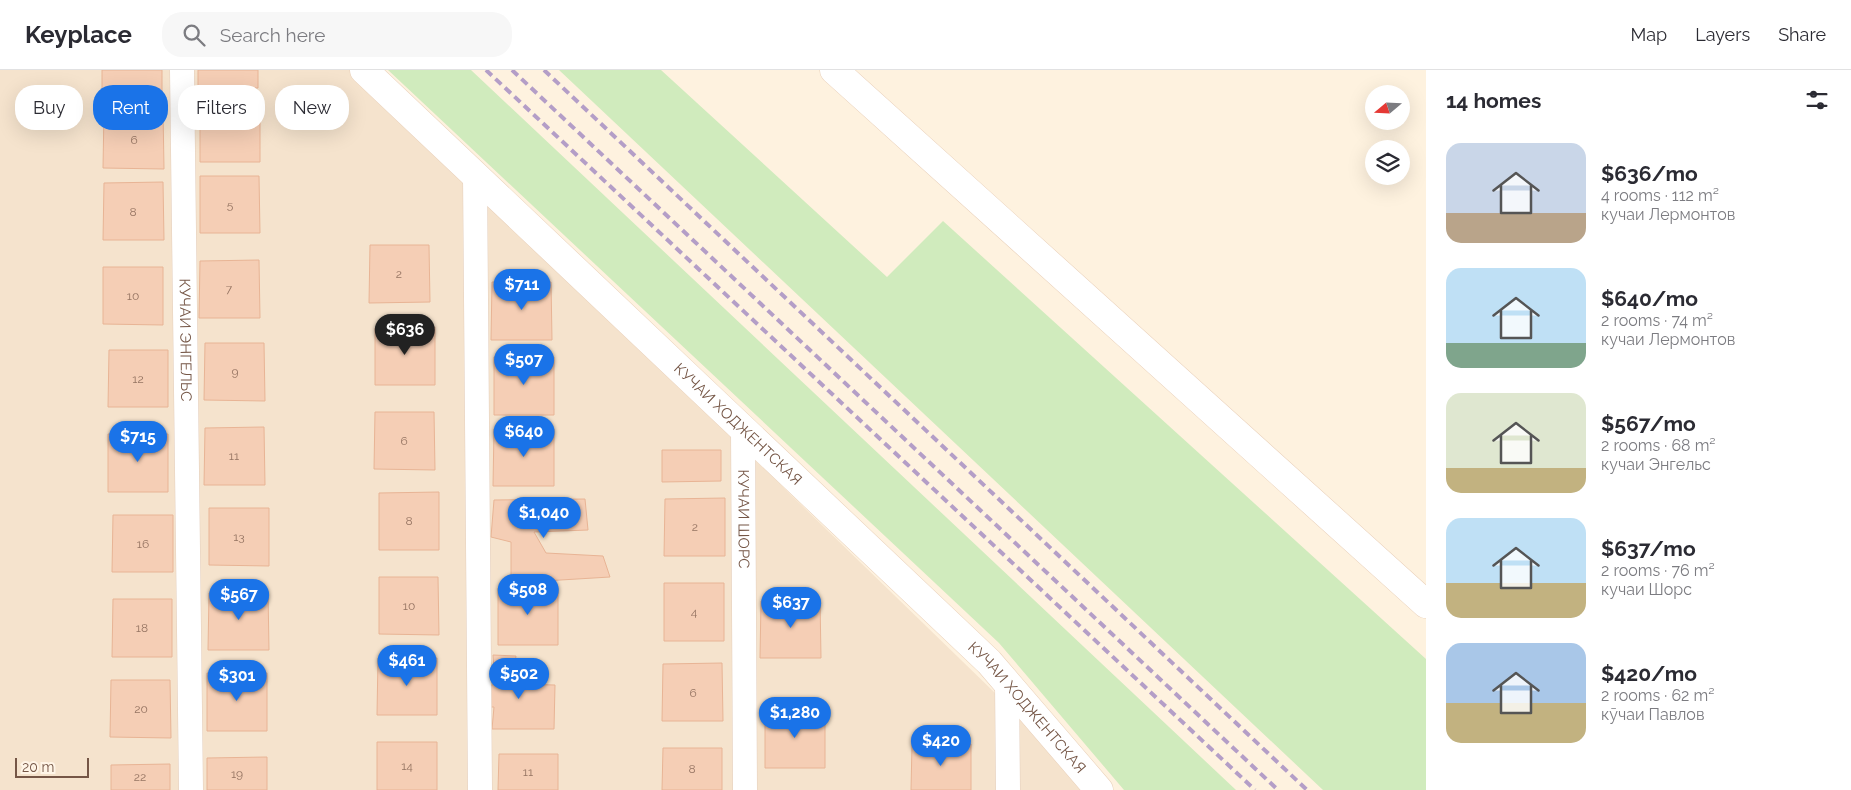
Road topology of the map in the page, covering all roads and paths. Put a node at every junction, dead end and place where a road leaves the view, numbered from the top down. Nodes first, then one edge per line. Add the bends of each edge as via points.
1 (182, 70) edge
2 (364, 70) edge
3 (834, 70) edge
4 (475, 175) junction
5 (743, 429) junction
6 (1426, 604) edge
7 (1006, 682) junction
8 (191, 790) edge
9 (480, 790) edge
10 (745, 790) edge
11 (1008, 790) edge
12 (1099, 790) edge

1 - 8 street, КУЧАИ ЭНГЕЛЬС
2 - 4 main road, КУЧАИ ХОДЖЕНТСКАЯ
3 - 6 main road
4 - 5 main road, КУЧАИ ХОДЖЕНТСКАЯ
4 - 9 street
5 - 7 main road, КУЧАИ ХОДЖЕНТСКАЯ via 989,662
5 - 10 street, КУЧАИ ШОРС
7 - 11 street
7 - 12 main road, КУЧАИ ХОДЖЕНТСКАЯ

